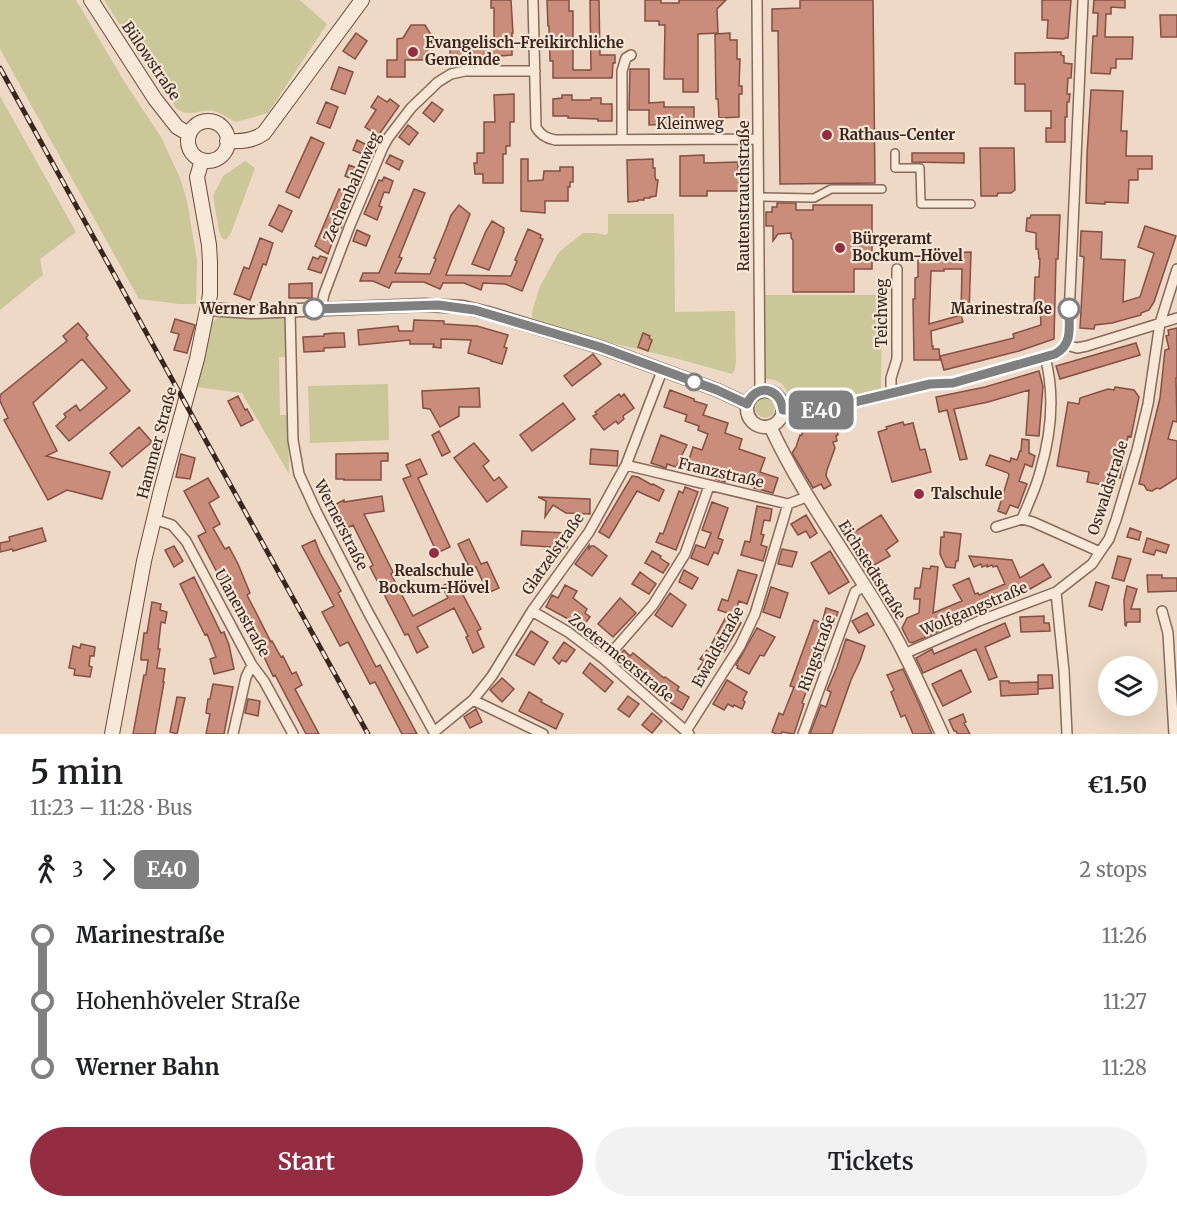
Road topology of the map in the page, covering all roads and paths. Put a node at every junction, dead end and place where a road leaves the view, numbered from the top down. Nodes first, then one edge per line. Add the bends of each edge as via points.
1 (91, 0) edge
2 (362, 0) edge
3 (533, 0) edge
4 (757, 0) edge
5 (1083, 0) edge
6 (631, 55) dead end
7 (535, 71) junction
8 (189, 134) junction
9 (622, 139) junction
10 (758, 139) junction
11 (227, 141) junction
12 (895, 153) dead end
13 (202, 160) junction
14 (882, 189) dead end
15 (759, 197) junction
16 (971, 204) dead end
17 (897, 269) dead end
18 (1177, 269) edge
19 (208, 309) junction
20 (321, 309) junction
21 (290, 310) junction
22 (1177, 318) edge
23 (1160, 322) junction
24 (1066, 345) junction
25 (1045, 357) junction
26 (662, 371) junction
27 (760, 391) junction
28 (891, 393) junction
29 (747, 404) junction
30 (783, 410) junction
31 (770, 426) junction
32 (626, 465) junction
33 (709, 486) junction
34 (809, 496) junction
35 (788, 504) junction
36 (154, 519) junction
37 (1022, 519) junction
38 (996, 527) dead end
39 (1100, 552) junction
40 (864, 586) junction
41 (1056, 591) junction
42 (532, 611) junction
43 (1162, 611) dead end
44 (904, 654) junction
45 (605, 660) junction
46 (252, 665) junction
47 (473, 699) junction
48 (687, 732) edge
49 (434, 733) edge
50 (112, 734) edge
51 (233, 734) edge
52 (292, 734) edge
53 (543, 734) edge
54 (803, 734) edge
55 (942, 734) edge
56 (1067, 734) edge
57 (1174, 734) edge

1 - 8 main road, Bülowstraße via 155,99 177,127
2 - 11 main road via 264,133 250,140
3 - 7 street, Kleinweg
4 - 10 street, Rautenstrauchstraße
5 - 24 street
6 - 9 street via 622,70
7 - 9 street, Kleinweg via 536,127 541,135 555,140
7 - 20 street, Zechenbahnweg via 451,74 411,108 383,147 333,269
8 - 11 main road via 199,123 214,122 225,131
8 - 13 main road via 190,150
9 - 10 street, Kleinweg
10 - 15 street, Rautenstrauchstraße
11 - 13 main road via 221,155
12 - 16 street via 895,168 920,168 921,204
13 - 19 main road, Hammer Straße via 197,177 210,262
14 - 15 street via 831,189 814,198
15 - 27 street, Rautenstrauchstraße
17 - 28 street, Teichweg via 897,359
18 - 23 street, Oswaldstraße
19 - 21 street
19 - 36 main road, Hammer Straße
20 - 21 street
20 - 26 street via 425,305 463,308 600,347
21 - 49 street, Wernerstraße via 293,440 299,474
22 - 23 street
23 - 24 street via 1087,346
23 - 39 street, Oswaldstraße via 1137,450 1116,520
24 - 25 street
25 - 28 street via 953,383
25 - 37 street via 1051,392 1048,436 1040,473
26 - 29 street
26 - 32 street, Glatzelstraße
27 - 29 street
27 - 30 street via 776,395
28 - 30 street via 825,409
29 - 31 street via 750,420 759,426
30 - 31 street via 779,420
31 - 34 street, Eichstedtstraße
32 - 33 street, Franzstraße
32 - 42 street, Glatzelstraße via 589,532
33 - 35 street, Franzstraße
33 - 45 street via 685,554 653,605
34 - 35 street
34 - 40 street, Eichstedtstraße
35 - 48 street, Ewaldstraße via 755,614
36 - 46 street, Ulanenstraße via 172,525 186,541
36 - 50 main road, Hammer Straße
37 - 38 street
37 - 39 street
39 - 41 street, Oswaldstraße via 1092,564
40 - 44 street, Eichstedtstraße
40 - 54 street, Ringstraße via 855,592
41 - 44 street, Wolfgangstraße
41 - 56 street
42 - 45 street, Zoetermeerstraße
42 - 47 street, Glatzelstraße
43 - 57 street via 1168,633
44 - 55 street, Eichstedtstraße
45 - 48 street, Zoetermeerstraße
46 - 51 street
46 - 52 street, Ulanenstraße
47 - 49 street, Glatzelstraße
47 - 53 street

